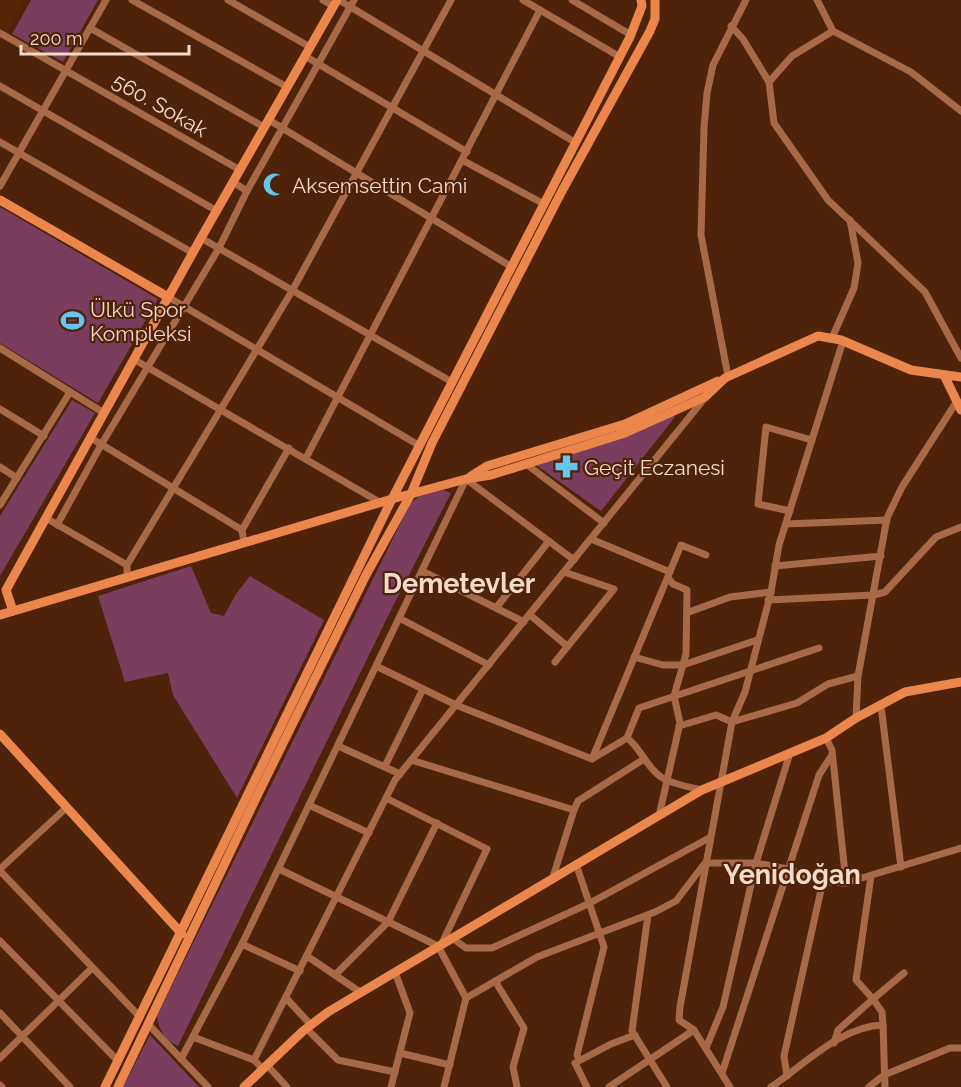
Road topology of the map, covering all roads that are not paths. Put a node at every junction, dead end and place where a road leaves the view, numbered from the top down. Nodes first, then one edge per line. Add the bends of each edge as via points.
1 (106, 0) edge
2 (132, 0) edge
3 (228, 0) edge
4 (322, 0) edge
5 (451, 0) edge
6 (523, 0) edge
7 (572, 0) edge
8 (641, 0) edge
9 (655, 0) edge
10 (746, 0) edge
11 (817, 0) edge
12 (336, 2) edge
13 (352, 3) edge
14 (540, 10) junction
15 (731, 26) junction
16 (90, 28) junction
17 (833, 31) junction
18 (0, 33) edge
19 (631, 35) junction
20 (310, 47) junction
21 (424, 51) junction
22 (305, 56) junction
23 (620, 57) junction
24 (319, 65) junction
25 (66, 71) junction
26 (769, 82) junction
27 (0, 86) edge
28 (287, 87) junction
29 (498, 96) junction
30 (392, 110) junction
31 (43, 111) junction
32 (961, 111) edge
33 (266, 123) junction
34 (282, 128) junction
35 (0, 142) edge
36 (576, 143) junction
37 (466, 152) junction
38 (19, 153) junction
39 (462, 160) junction
40 (240, 170) junction
41 (358, 174) junction
42 (233, 182) junction
43 (0, 186) edge
44 (247, 191) junction
45 (0, 200) edge
46 (544, 204) junction
47 (217, 211) junction
48 (430, 217) junction
49 (850, 220) junction
50 (201, 237) junction
51 (219, 248) junction
52 (193, 253) junction
53 (512, 267) junction
54 (292, 291) junction
55 (168, 297) junction
56 (185, 307) junction
57 (369, 336) junction
58 (832, 339) junction
59 (843, 341) junction
60 (0, 348) edge
61 (257, 349) junction
62 (961, 358) edge
63 (135, 360) junction
64 (148, 368) junction
65 (944, 375) junction
66 (727, 377) junction
67 (961, 377) edge
68 (452, 382) junction
69 (70, 392) junction
70 (338, 397) junction
71 (705, 397) junction
72 (959, 406) edge
73 (0, 409) edge
74 (220, 409) junction
75 (105, 413) junction
76 (44, 436) junction
77 (91, 438) junction
78 (812, 440) junction
79 (101, 445) junction
80 (420, 446) junction
81 (289, 448) junction
82 (306, 458) junction
83 (526, 464) junction
84 (0, 467) edge
85 (17, 478) junction
86 (466, 479) junction
87 (172, 489) junction
88 (411, 494) junction
89 (392, 499) junction
90 (381, 503) junction
91 (0, 506) edge
92 (790, 511) junction
93 (46, 518) junction
94 (887, 520) junction
95 (604, 523) junction
96 (57, 525) junction
97 (786, 525) junction
98 (961, 527) edge
99 (242, 530) junction
100 (591, 539) junction
101 (549, 541) junction
102 (244, 543) junction
103 (706, 555) dead end
104 (881, 556) junction
105 (574, 560) junction
106 (127, 565) junction
107 (775, 566) junction
108 (422, 571) junction
109 (564, 572) junction
110 (669, 575) junction
111 (127, 578) junction
112 (3, 588) edge
113 (771, 591) junction
114 (874, 595) junction
115 (768, 600) junction
116 (496, 608) junction
117 (13, 611) junction
118 (689, 612) junction
119 (0, 615) edge
120 (530, 615) junction
121 (399, 618) junction
122 (524, 622) junction
123 (757, 640) junction
124 (567, 646) junction
125 (819, 648) dead end
126 (634, 657) junction
127 (555, 662) dead end
128 (489, 665) junction
129 (683, 665) junction
130 (376, 666) junction
131 (750, 671) junction
132 (858, 676) junction
133 (961, 682) edge
134 (423, 689) junction
135 (674, 696) junction
136 (456, 705) junction
137 (881, 706) junction
138 (856, 718) junction
139 (732, 722) junction
140 (679, 726) junction
141 (0, 734) edge
142 (627, 738) junction
143 (826, 738) junction
144 (338, 746) junction
145 (790, 753) junction
146 (832, 754) junction
147 (592, 759) junction
148 (644, 759) junction
149 (411, 760) junction
150 (385, 766) junction
151 (400, 774) junction
152 (665, 779) junction
153 (718, 784) junction
154 (702, 790) junction
155 (386, 798) junction
156 (309, 805) junction
157 (66, 807) junction
158 (574, 810) junction
159 (659, 816) junction
160 (437, 823) junction
161 (369, 833) junction
162 (710, 838) junction
163 (961, 848) edge
164 (756, 862) junction
165 (705, 863) junction
166 (576, 864) junction
167 (901, 867) junction
168 (788, 868) junction
169 (279, 869) junction
170 (0, 870) edge
171 (872, 876) junction
172 (553, 877) junction
173 (823, 881) junction
174 (846, 883) junction
175 (337, 897) junction
176 (590, 903) junction
177 (648, 915) junction
178 (388, 922) junction
179 (179, 933) junction
180 (601, 933) junction
181 (452, 938) junction
182 (189, 939) junction
183 (0, 941) edge
184 (242, 944) junction
185 (440, 945) junction
186 (307, 956) junction
187 (92, 968) junction
188 (300, 971) junction
189 (395, 972) junction
190 (904, 974) dead end
191 (335, 975) junction
192 (495, 981) junction
193 (360, 992) junction
194 (286, 998) junction
195 (466, 998) junction
196 (873, 999) junction
197 (58, 1002) junction
198 (0, 1013) edge
199 (140, 1017) junction
200 (148, 1024) junction
201 (883, 1024) junction
202 (309, 1026) junction
203 (694, 1030) junction
204 (635, 1035) junction
205 (22, 1036) junction
206 (193, 1036) junction
207 (834, 1043) junction
208 (706, 1048) junction
209 (961, 1048) edge
210 (400, 1053) junction
211 (0, 1058) edge
212 (181, 1059) junction
213 (254, 1060) junction
214 (579, 1060) junction
215 (649, 1060) junction
216 (118, 1061) junction
217 (450, 1065) junction
218 (265, 1067) junction
219 (395, 1072) junction
220 (722, 1073) junction
221 (884, 1075) junction
222 (787, 1076) junction
223 (70, 1087) edge
224 (105, 1087) edge
225 (118, 1087) edge
226 (208, 1087) edge
227 (244, 1087) edge
228 (287, 1087) edge
229 (391, 1087) edge
230 (444, 1087) edge
231 (517, 1087) edge
232 (587, 1087) edge
233 (609, 1087) edge
234 (667, 1087) edge
235 (730, 1087) edge
236 (771, 1087) edge
237 (869, 1087) edge
238 (885, 1087) edge

1 - 16 street
2 - 28 street
3 - 20 street
4 - 12 street
5 - 21 street
6 - 14 street
7 - 19 street
8 - 19 street
9 - 88 street via 655,19 650,31 432,442
10 - 15 street
11 - 17 street
12 - 13 street
12 - 20 street
13 - 21 street
13 - 24 street
14 - 23 street
14 - 29 street
15 - 26 street via 744,39
15 - 66 street via 713,65 707,93 701,235
16 - 25 street
16 - 33 street
17 - 26 street via 792,56
17 - 32 street via 911,72
18 - 25 street, 560. Sokak
19 - 23 street
20 - 22 street
21 - 29 street
21 - 30 street
22 - 24 street
22 - 28 street
23 - 36 street
24 - 30 street
24 - 34 street
25 - 31 street
25 - 40 street, 560. Sokak
26 - 49 street via 774,123 828,200
27 - 31 street
28 - 33 street
29 - 36 street
29 - 37 street
30 - 37 street
30 - 41 street
31 - 38 street
31 - 47 street
33 - 34 street
33 - 40 street
34 - 41 street
34 - 44 street
35 - 38 street
36 - 46 street
37 - 39 street
38 - 43 street
38 - 52 street
39 - 46 street
39 - 48 street
40 - 42 street
41 - 48 street
41 - 54 street
42 - 44 street
42 - 47 street
44 - 51 street
45 - 55 street
46 - 53 street
47 - 50 street
48 - 53 street
48 - 57 street
49 - 58 street via 858,263 854,288
49 - 62 street via 925,292
50 - 51 street
50 - 52 street
51 - 54 street
51 - 56 street
52 - 55 street
53 - 68 street
54 - 57 street
54 - 61 street
55 - 56 street
55 - 63 street
56 - 61 street
56 - 64 street
57 - 68 street
57 - 70 street
58 - 59 street
58 - 66 street via 818,336
59 - 65 street via 911,370
59 - 78 street
60 - 69 street
61 - 70 street
61 - 74 street
63 - 64 street
63 - 75 street
64 - 74 street
64 - 79 street
65 - 67 street
65 - 72 street
66 - 71 street
66 - 86 street via 625,424 487,466
68 - 80 street
69 - 75 street
69 - 76 street
70 - 80 street
70 - 82 street
71 - 83 street via 625,433
71 - 95 street
72 - 94 street via 902,487
73 - 76 street
74 - 81 street
74 - 87 street
75 - 77 street
76 - 85 street
77 - 79 street
77 - 93 street
78 - 92 street
78 - 92 street via 766,427 758,504
79 - 87 street
79 - 96 street
80 - 89 street
81 - 82 street
81 - 99 street
82 - 90 street
83 - 86 street
83 - 95 street
84 - 85 street
85 - 91 street
86 - 88 street
86 - 101 street
86 - 108 street
87 - 99 street
87 - 106 street
88 - 89 street
88 - 182 street via 366,575
89 - 90 street
89 - 179 street
90 - 102 street
92 - 97 street
93 - 96 street
93 - 112 street
94 - 97 street
94 - 104 street
95 - 100 street
96 - 106 street
97 - 107 street
98 - 114 street via 936,537 885,592
99 - 102 street
100 - 105 street
100 - 110 street
101 - 105 street
101 - 116 street
102 - 111 street
103 - 110 street via 681,545
104 - 107 street
104 - 114 street
105 - 109 street
106 - 111 street
107 - 113 street
108 - 116 street
108 - 121 street
109 - 120 street
109 - 124 street via 614,589
110 - 118 street via 673,584 687,590
110 - 126 street
111 - 117 street
112 - 117 street
113 - 115 street
113 - 118 street via 730,597
114 - 115 street
114 - 132 street
115 - 123 street
116 - 122 street
117 - 119 street
118 - 129 street
120 - 122 street
120 - 124 street
121 - 128 street
121 - 130 street
122 - 128 street
123 - 129 street
123 - 131 street
124 - 127 street
125 - 131 street
126 - 129 street via 663,665
126 - 147 street
128 - 136 street
129 - 135 street
130 - 134 street
130 - 144 street
131 - 135 street
131 - 139 street
132 - 138 street
132 - 139 street via 828,684 797,702
133 - 137 street via 906,692
134 - 136 street
134 - 150 street
135 - 140 street
135 - 142 street via 639,708
136 - 147 street
136 - 149 street
137 - 138 street
137 - 167 street
138 - 143 street
139 - 140 street via 716,715
139 - 153 street
140 - 152 street
141 - 157 street
142 - 147 street
142 - 148 street via 635,743
143 - 145 street
143 - 146 street
144 - 150 street
144 - 156 street
145 - 153 street
145 - 164 street
146 - 168 street via 819,775
146 - 174 street
148 - 152 street
148 - 158 street via 578,801
149 - 151 street
149 - 158 street
150 - 151 street
151 - 155 street
152 - 154 street
152 - 159 street
153 - 154 street
153 - 162 street
154 - 159 street
155 - 160 street
155 - 161 street
156 - 161 street
156 - 169 street
157 - 170 street
157 - 179 street
158 - 172 street
159 - 166 street
160 - 178 street
160 - 185 street via 487,849
161 - 175 street
162 - 165 street
162 - 176 street
163 - 167 street
164 - 165 street
164 - 168 street
164 - 208 street via 723,1007
165 - 177 street via 676,901
165 - 203 street via 679,1012 682,1022
166 - 172 street
166 - 176 street
167 - 171 street
168 - 173 street
168 - 220 street
169 - 175 street
169 - 184 street
170 - 187 street
171 - 174 street
171 - 196 street via 856,980
172 - 181 street
173 - 174 street
173 - 222 street via 784,1056
175 - 178 street
175 - 186 street
176 - 180 street
176 - 181 street via 492,948 466,948
177 - 180 street
177 - 204 street via 632,1024
178 - 185 street
178 - 191 street
179 - 182 street
179 - 199 street
180 - 192 street via 537,957
180 - 214 street via 604,947 577,1055
181 - 185 street
182 - 200 street
183 - 197 street
184 - 188 street
184 - 206 street
185 - 189 street
185 - 195 street
186 - 188 street
186 - 191 street
187 - 197 street
187 - 199 street
188 - 194 street
189 - 193 street
189 - 210 street via 410,1013
190 - 196 street
191 - 193 street
192 - 195 street
192 - 231 street via 524,1028 513,1067
193 - 202 street
194 - 202 street
194 - 213 street
195 - 217 street
196 - 201 street via 882,1012
196 - 207 street via 838,1030
197 - 205 street
197 - 216 street
198 - 205 street
199 - 216 street
200 - 212 street
200 - 225 street
201 - 207 street via 860,1029
201 - 221 street
202 - 218 street
202 - 219 street via 338,1060
203 - 208 street
203 - 215 street
204 - 214 street
204 - 215 street
205 - 211 street
205 - 223 street
206 - 212 street
206 - 213 street
207 - 222 street
208 - 220 street
209 - 221 street via 950,1048
210 - 217 street
210 - 219 street
212 - 226 street
213 - 218 street
214 - 232 street via 575,1067
215 - 233 street
215 - 234 street
216 - 224 street
217 - 230 street
218 - 227 street
218 - 228 street
219 - 229 street
220 - 235 street
221 - 237 street
221 - 238 street
222 - 236 street

